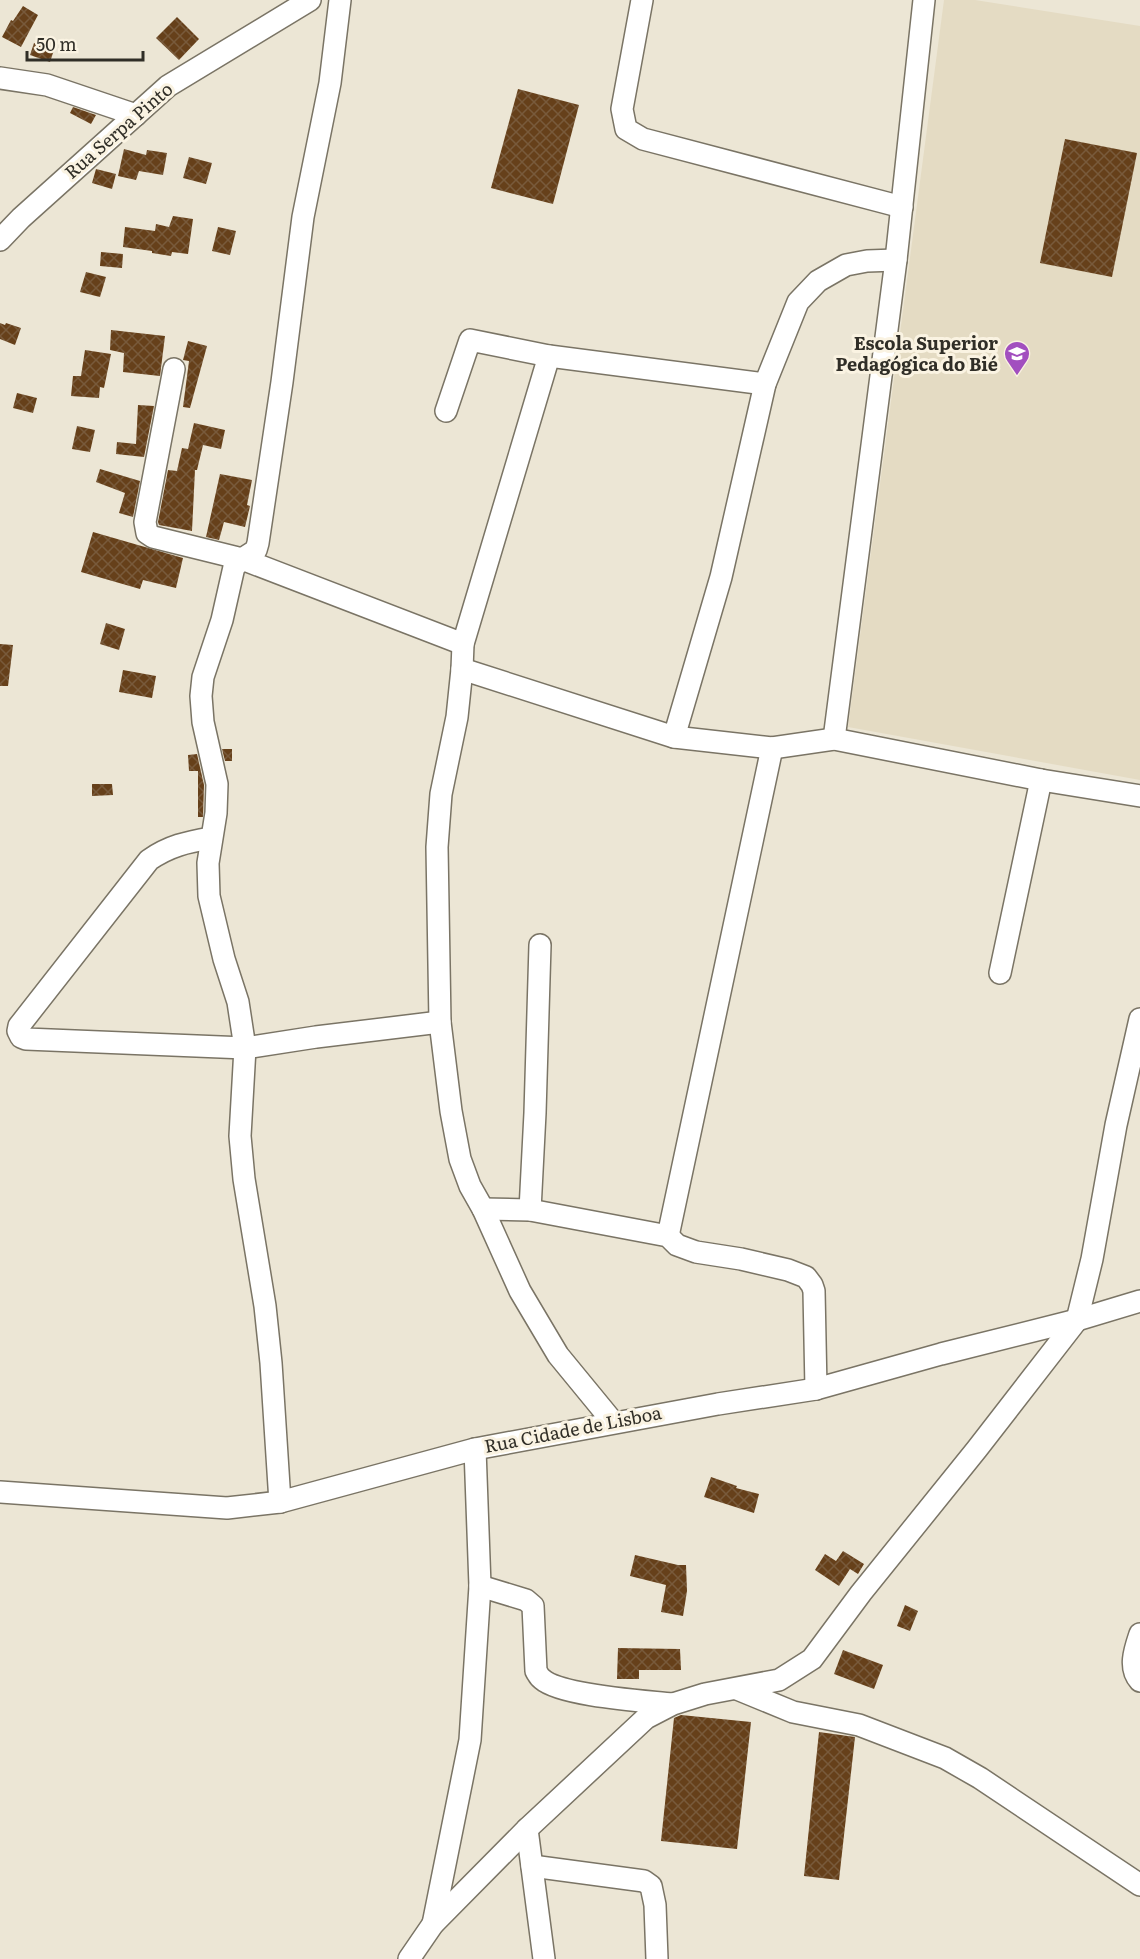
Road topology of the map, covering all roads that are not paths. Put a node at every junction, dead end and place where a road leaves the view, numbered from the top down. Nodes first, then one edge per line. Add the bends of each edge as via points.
1 (340, 0) edge
2 (642, 0) edge
3 (924, 0) edge
4 (303, 2) edge
5 (0, 78) edge
6 (136, 115) junction
7 (902, 207) junction
8 (0, 240) edge
9 (896, 260) junction
10 (549, 356) junction
11 (174, 369) dead end
12 (765, 384) junction
13 (446, 411) dead end
14 (242, 559) junction
15 (463, 644) junction
16 (462, 669) junction
17 (675, 736) junction
18 (834, 739) junction
19 (772, 748) junction
20 (1041, 780) junction
21 (1140, 796) edge
22 (211, 838) junction
23 (540, 945) dead end
24 (1000, 974) dead end
25 (1140, 1019) edge
26 (440, 1022) junction
27 (245, 1048) junction
28 (483, 1209) junction
29 (530, 1210) junction
30 (668, 1236) junction
31 (1140, 1300) edge
32 (1077, 1320) junction
33 (816, 1389) junction
34 (613, 1422) junction
35 (475, 1449) junction
36 (0, 1492) edge
37 (280, 1502) junction
38 (480, 1586) junction
39 (1140, 1634) edge
40 (1140, 1681) edge
41 (737, 1689) junction
42 (673, 1704) junction
43 (527, 1829) junction
44 (532, 1866) junction
45 (1140, 1885) edge
46 (433, 1924) junction
47 (409, 1959) edge
48 (544, 1959) edge
49 (657, 1959) edge

1 - 14 street via 330,82 303,217 258,543 256,550
2 - 7 street via 622,109 626,129 643,139
3 - 7 street
4 - 6 street, Rua Serpa Pinto via 168,86
5 - 6 street via 47,85
6 - 8 street, Rua Serpa Pinto
7 - 9 street
9 - 12 street via 846,266 818,281 798,302
9 - 18 street
10 - 12 street
10 - 13 street via 470,340
10 - 15 street
11 - 14 street via 145,522 147,533
12 - 17 street via 721,577
14 - 15 street
14 - 22 street via 234,567 203,677 203,722 216,784
15 - 16 street
16 - 17 street
16 - 26 street via 457,717 441,794 437,847
17 - 19 street
18 - 19 street
18 - 20 street
19 - 30 street
20 - 21 street
20 - 24 street
22 - 27 street via 209,896 238,1002
22 - 27 street via 182,843 149,860 18,1031 26,1039
23 - 29 street
25 - 32 street
26 - 27 street
26 - 28 street via 460,1159
27 - 37 street via 240,1136 270,1352
28 - 29 street
28 - 34 street via 520,1292 553,1346
29 - 30 street
30 - 33 street via 676,1245 696,1252 741,1259 806,1277 814,1292
31 - 32 street, Rua Cidade de Lisboa
32 - 33 street, Rua Cidade de Lisboa
32 - 41 street via 812,1659 779,1680
33 - 34 street, Rua Cidade de Lisboa
34 - 35 street, Rua Cidade de Lisboa
35 - 37 street, Rua Cidade de Lisboa
35 - 38 street
36 - 37 street, Rua Cidade de Lisboa via 227,1508
38 - 42 street via 526,1600 533,1606 536,1671 542,1680 585,1694
38 - 46 street via 470,1740
39 - 40 street via 1133,1655
41 - 42 street
41 - 45 street via 793,1712 859,1725 945,1758
42 - 43 street via 646,1718
43 - 44 street
43 - 46 street
44 - 48 street
44 - 49 street via 644,1881 651,1886
46 - 47 street

